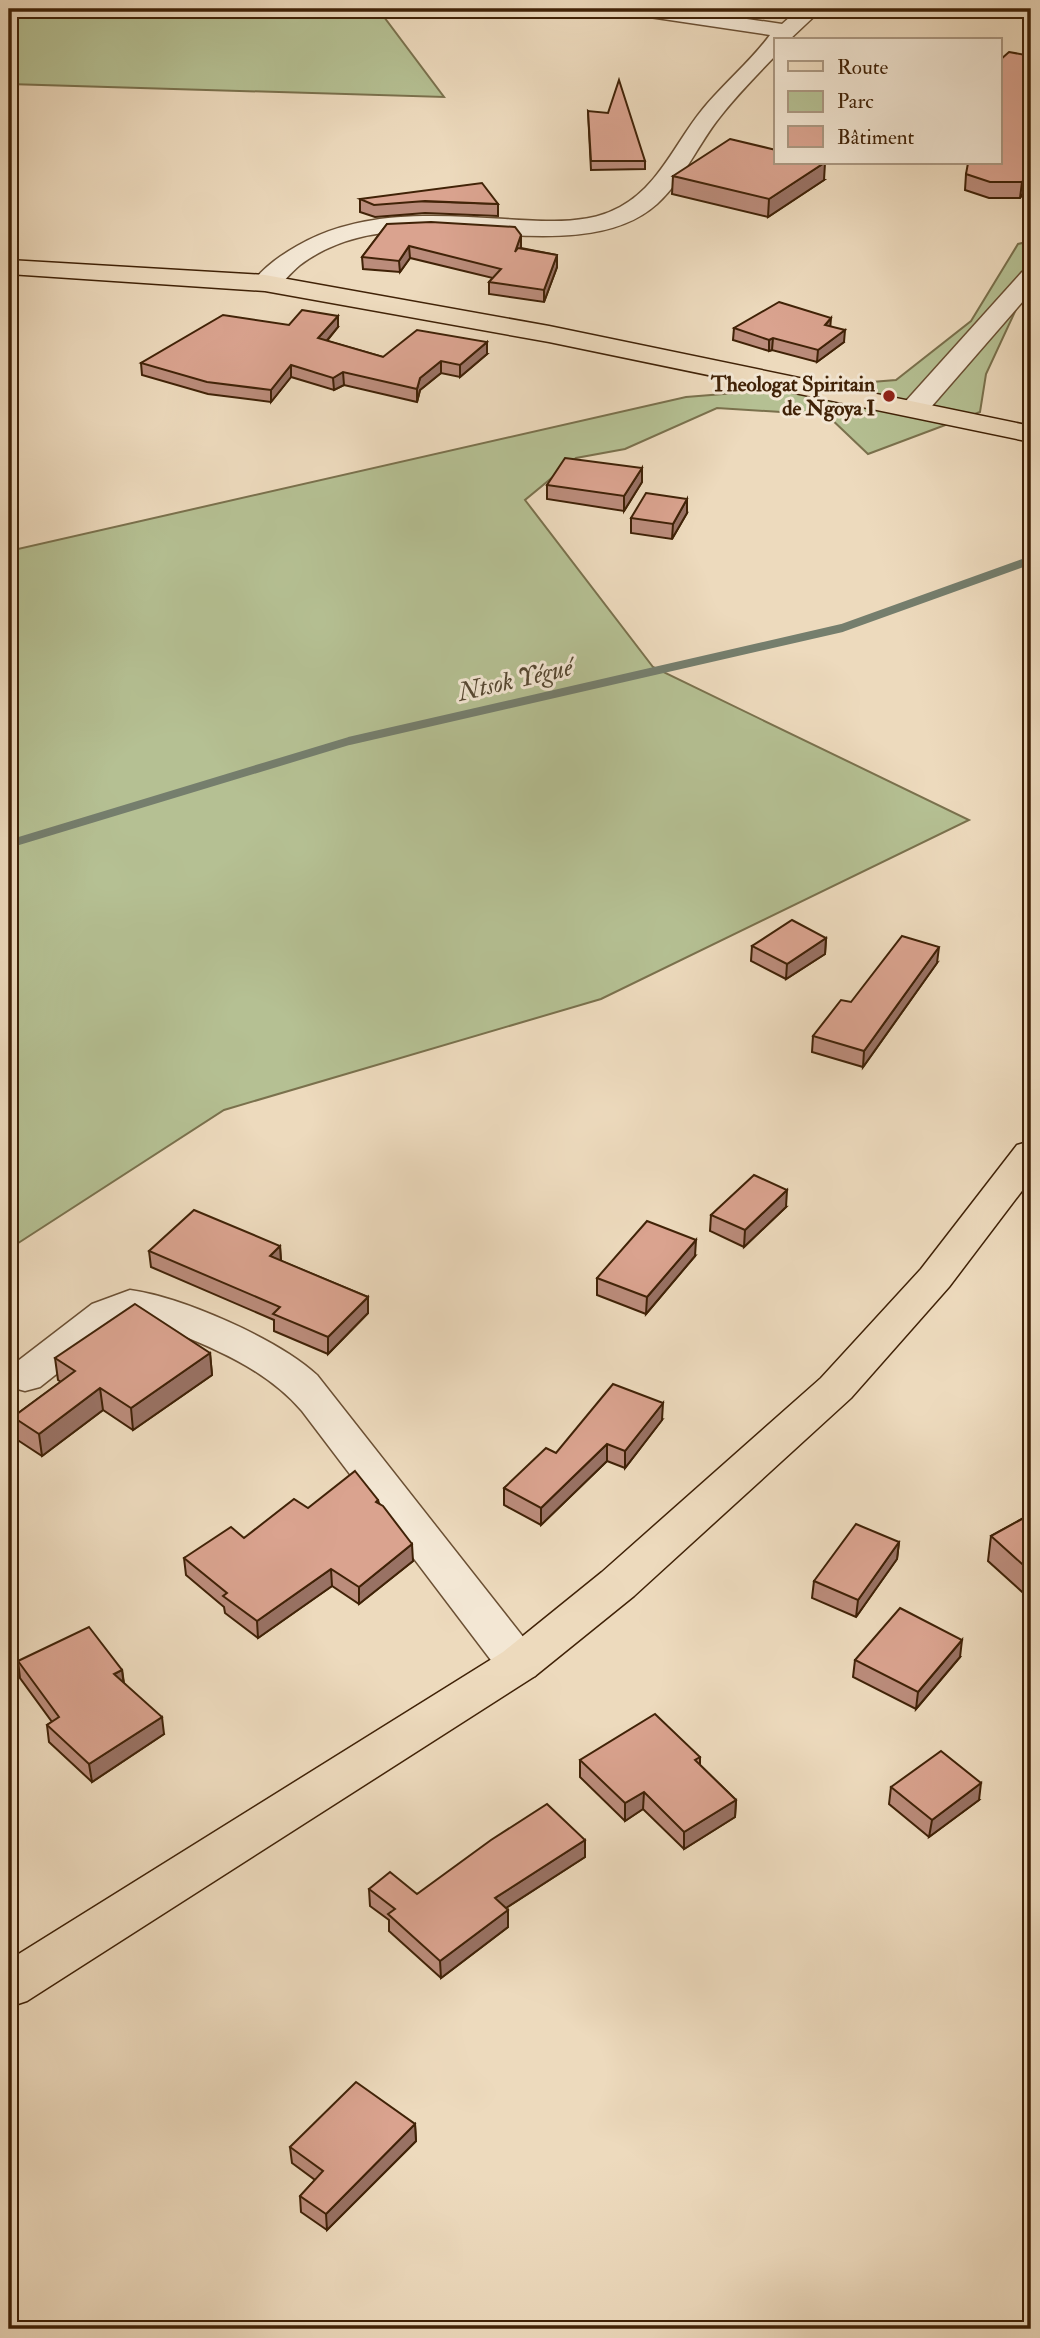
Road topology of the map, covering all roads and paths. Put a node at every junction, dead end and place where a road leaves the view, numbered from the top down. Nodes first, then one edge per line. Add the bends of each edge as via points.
1 (636, 9) edge
2 (811, 9) edge
3 (780, 38) edge
4 (774, 45) edge
5 (9, 267) edge
6 (1031, 277) edge
7 (265, 283) junction
8 (915, 408) junction
9 (1031, 434) edge
10 (1031, 1153) edge
11 (25, 1377) dead end
12 (519, 1664) junction
13 (9, 1986) edge

1 - 3 street
2 - 3 street
4 - 7 street via 710,115 654,192 642,205 617,217 561,229 413,221 386,224 343,233 300,252
5 - 7 main road
6 - 8 street
7 - 8 main road via 549,334
8 - 9 main road
10 - 12 main road via 935,1278 836,1388 618,1584
11 - 12 street via 110,1312 131,1303 154,1308 272,1361 300,1381 317,1401
12 - 13 main road

